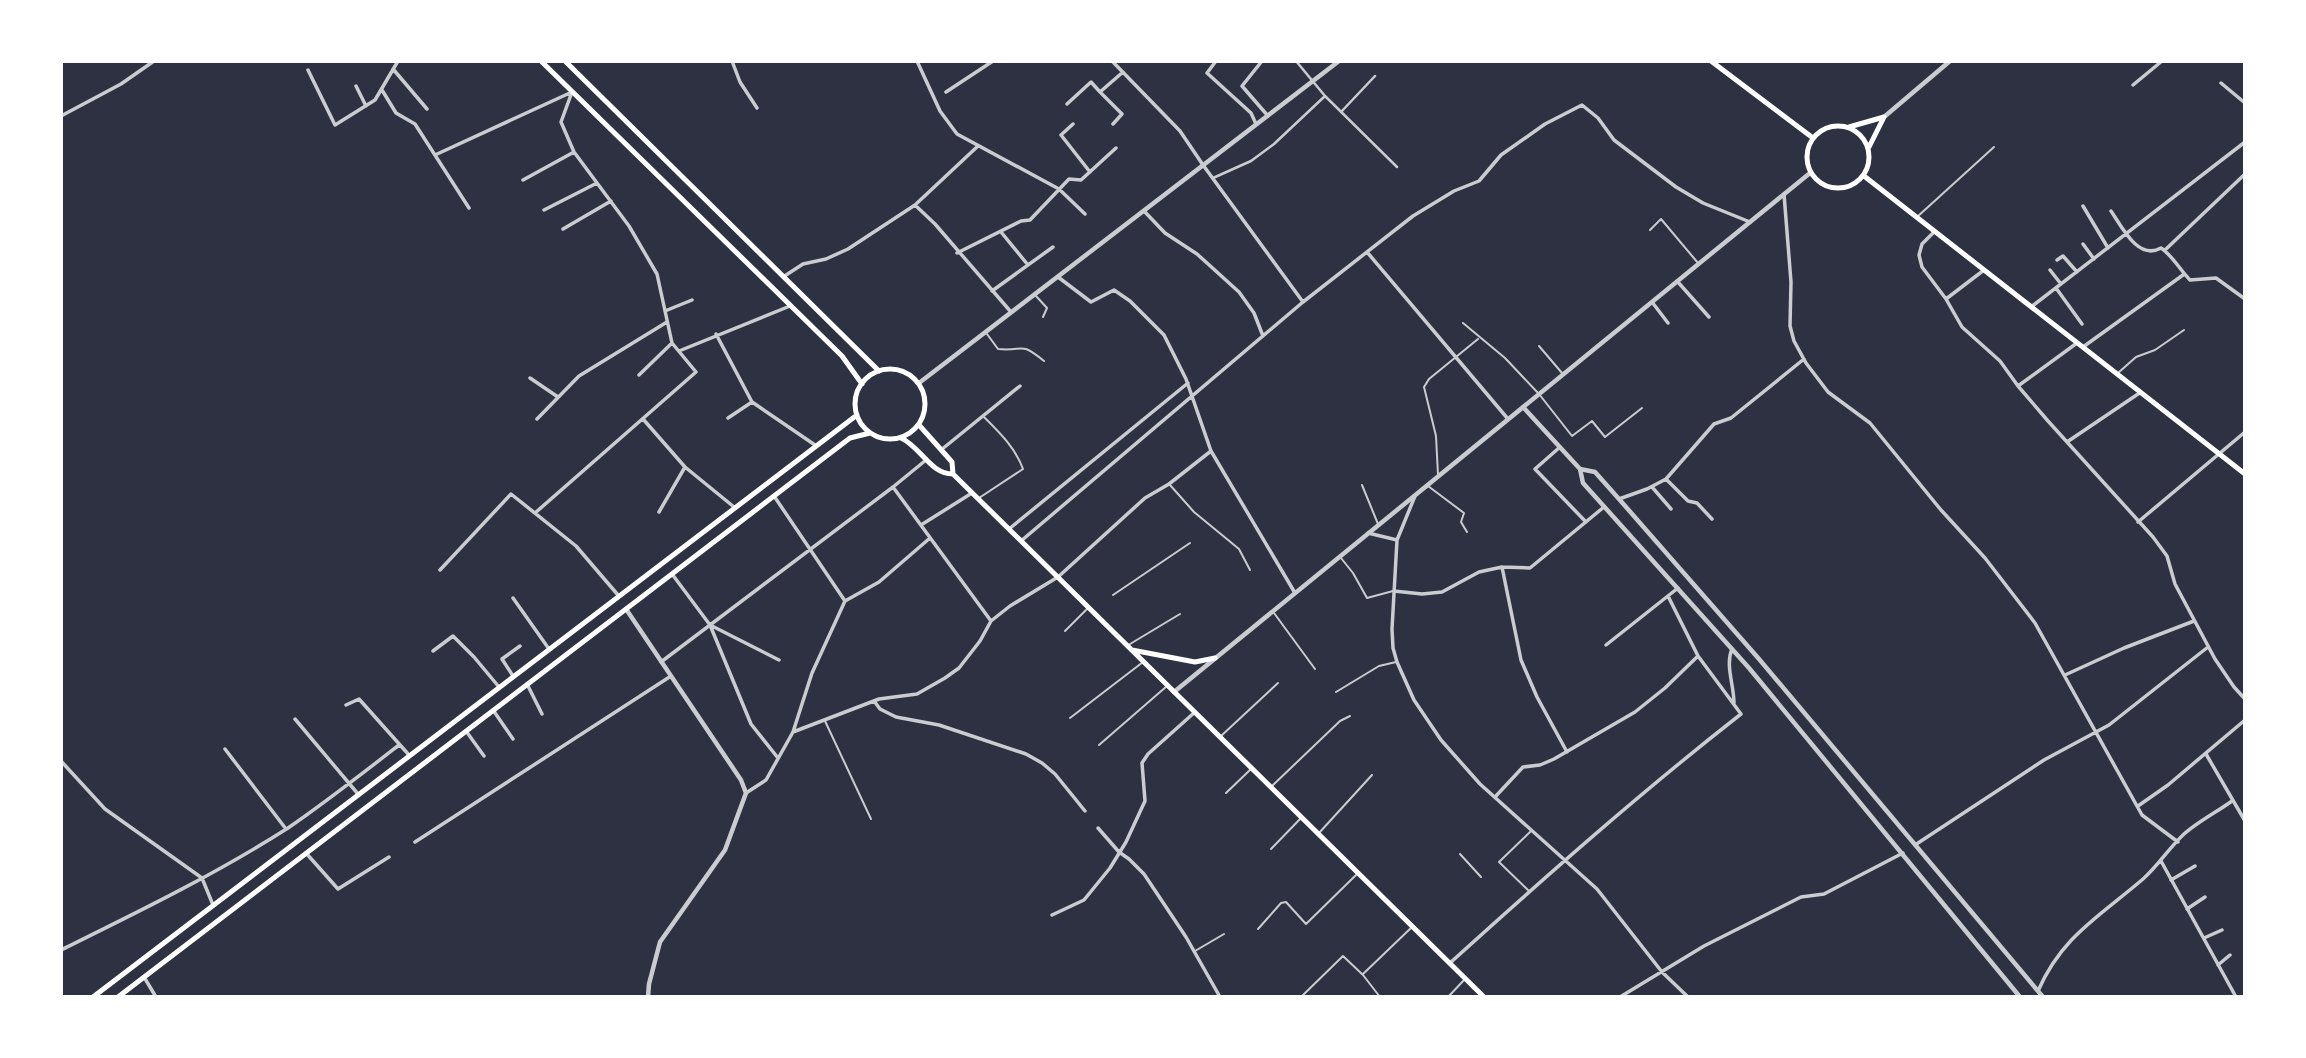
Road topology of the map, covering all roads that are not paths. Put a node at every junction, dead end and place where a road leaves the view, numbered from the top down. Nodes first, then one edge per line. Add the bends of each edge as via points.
1 (154, 61) edge
2 (398, 61) edge
3 (541, 61) edge
4 (565, 61) edge
5 (732, 61) edge
6 (917, 61) edge
7 (993, 61) edge
8 (1111, 61) edge
9 (1216, 61) edge
10 (1262, 61) edge
11 (1296, 61) edge
12 (1339, 61) edge
13 (1711, 61) edge
14 (1950, 61) edge
15 (2162, 61) edge
16 (393, 69) junction
17 (307, 70) dead end
18 (1123, 72) junction
19 (1375, 76) dead end
20 (1312, 82) junction
21 (2221, 83) dead end
22 (2133, 85) dead end
23 (356, 86) dead end
24 (382, 90) junction
25 (572, 92) junction
26 (946, 92) dead end
27 (1100, 93) junction
28 (1325, 96) junction
29 (2245, 103) edge
30 (1067, 104) dead end
31 (366, 106) junction
32 (757, 108) dead end
33 (427, 109) dead end
34 (1341, 112) junction
35 (61, 116) edge
36 (1268, 116) junction
37 (1884, 117) junction
38 (1073, 124) dead end
39 (1112, 124) dead end
40 (1256, 124) junction
41 (1848, 127) junction
42 (1813, 138) junction
43 (2244, 145) edge
44 (978, 146) junction
45 (1869, 147) junction
46 (1994, 147) dead end
47 (1116, 148) dead end
48 (574, 152) junction
49 (435, 155) junction
50 (1203, 165) junction
51 (1397, 167) dead end
52 (1090, 172) junction
53 (1810, 173) junction
54 (2245, 174) edge
55 (1864, 176) junction
56 (1213, 179) junction
57 (523, 180) dead end
58 (597, 183) junction
59 (1059, 189) junction
60 (1784, 194) junction
61 (611, 201) junction
62 (915, 205) junction
63 (2083, 206) dead end
64 (468, 208) dead end
65 (544, 210) dead end
66 (1144, 211) junction
67 (2111, 211) dead end
68 (1085, 214) dead end
69 (1917, 217) junction
70 (1750, 222) junction
71 (563, 229) dead end
72 (1650, 230) dead end
73 (1935, 231) junction
74 (1001, 232) junction
75 (2126, 234) junction
76 (2083, 244) dead end
77 (1053, 247) dead end
78 (2108, 248) junction
79 (2165, 250) junction
80 (1367, 252) junction
81 (957, 253) junction
82 (2094, 258) junction
83 (2057, 260) dead end
84 (1699, 263) junction
85 (1028, 265) junction
86 (1984, 270) junction
87 (2050, 270) dead end
88 (2077, 272) junction
89 (2184, 275) junction
90 (783, 276) junction
91 (1058, 277) junction
92 (1677, 281) junction
93 (2061, 284) junction
94 (2056, 288) junction
95 (992, 291) junction
96 (1035, 295) junction
97 (1946, 299) junction
98 (2245, 299) edge
99 (692, 300) dead end
100 (1303, 302) junction
101 (1652, 302) junction
102 (790, 306) junction
103 (2031, 307) junction
104 (665, 311) junction
105 (819, 312) junction
106 (1011, 312) junction
107 (1043, 317) dead end
108 (1709, 317) dead end
109 (667, 322) junction
110 (808, 323) junction
111 (1463, 323) dead end
112 (1668, 323) dead end
113 (2082, 324) dead end
114 (2183, 330) dead end
115 (986, 332) junction
116 (716, 334) junction
117 (1263, 336) junction
118 (1479, 338) junction
119 (673, 343) junction
120 (2080, 345) junction
121 (1539, 346) dead end
122 (679, 351) junction
123 (1456, 357) junction
124 (1804, 359) junction
125 (1044, 361) dead end
126 (879, 371) junction
127 (1563, 374) junction
128 (2117, 374) junction
129 (639, 375) dead end
130 (530, 378) dead end
131 (919, 383) junction
132 (1188, 383) junction
133 (862, 384) junction
134 (1020, 386) dead end
135 (2018, 386) junction
136 (2141, 392) junction
137 (1539, 394) junction
138 (1192, 396) junction
139 (558, 397) junction
140 (752, 402) junction
141 (1523, 407) junction
142 (1642, 408) dead end
143 (857, 415) junction
144 (983, 416) junction
145 (728, 418) dead end
146 (537, 419) dead end
147 (643, 419) junction
148 (1508, 419) junction
149 (919, 425) junction
150 (841, 426) junction
151 (2245, 432) edge
152 (870, 433) junction
153 (850, 438) junction
154 (901, 438) junction
155 (2067, 442) junction
156 (815, 445) junction
157 (1560, 447) junction
158 (941, 450) junction
159 (1211, 451) junction
160 (2218, 453) junction
161 (926, 460) junction
162 (685, 467) junction
163 (1580, 469) junction
164 (953, 474) junction
165 (2245, 474) edge
166 (1438, 476) junction
167 (1666, 479) junction
168 (1169, 484) junction
169 (1362, 485) dead end
170 (1427, 485) junction
171 (893, 487) junction
172 (1652, 487) junction
173 (972, 492) junction
174 (1415, 495) junction
175 (774, 496) junction
176 (978, 498) junction
177 (1619, 499) junction
178 (734, 507) junction
179 (1604, 507) junction
180 (1671, 509) dead end
181 (659, 512) dead end
182 (535, 513) junction
183 (1712, 519) dead end
184 (1586, 522) junction
185 (2138, 522) junction
186 (921, 525) junction
187 (1378, 525) junction
188 (1009, 529) junction
189 (1467, 532) dead end
190 (1368, 533) junction
191 (930, 538) junction
192 (1397, 540) junction
193 (1021, 541) junction
194 (1190, 544) dead end
195 (811, 549) junction
196 (1340, 556) junction
197 (1502, 567) junction
198 (440, 570) dead end
199 (1251, 570) dead end
200 (672, 574) junction
201 (1058, 577) junction
202 (1678, 588) junction
203 (1394, 591) junction
204 (1295, 593) junction
205 (618, 595) junction
206 (1114, 595) dead end
207 (1668, 596) junction
208 (513, 598) dead end
209 (845, 600) junction
210 (1088, 607) junction
211 (626, 609) junction
212 (1273, 611) junction
213 (1180, 614) dead end
214 (991, 621) junction
215 (2194, 621) junction
216 (710, 625) junction
217 (1065, 631) dead end
218 (520, 646) dead end
219 (1606, 646) dead end
220 (2208, 647) junction
221 (1130, 648) junction
222 (549, 649) junction
223 (1732, 649) junction
224 (433, 651) dead end
225 (1698, 656) junction
226 (1215, 658) junction
227 (1759, 659) junction
228 (779, 660) dead end
229 (661, 662) junction
230 (1144, 662) junction
231 (1397, 662) junction
232 (1749, 667) junction
233 (1315, 669) dead end
234 (2065, 675) junction
235 (513, 676) junction
236 (671, 676) junction
237 (1278, 683) dead end
238 (527, 684) junction
239 (1168, 685) junction
240 (499, 687) junction
241 (2245, 690) edge
242 (1174, 692) junction
243 (1336, 692) dead end
244 (2240, 694) junction
245 (2245, 699) edge
246 (874, 701) junction
247 (346, 705) dead end
248 (1734, 705) junction
249 (493, 710) junction
250 (1195, 712) junction
251 (542, 714) dead end
252 (1350, 716) dead end
253 (1070, 718) dead end
254 (295, 719) dead end
255 (2245, 719) edge
256 (825, 720) junction
257 (466, 731) junction
258 (793, 733) junction
259 (2095, 734) junction
260 (1220, 737) junction
261 (513, 739) dead end
262 (400, 745) junction
263 (1098, 745) dead end
264 (225, 749) dead end
265 (1567, 752) junction
266 (2206, 754) junction
267 (409, 755) junction
268 (484, 756) dead end
269 (779, 759) junction
270 (61, 761) edge
271 (1252, 768) junction
272 (1372, 775) dead end
273 (349, 784) junction
274 (1271, 787) junction
275 (746, 793) junction
276 (1226, 793) dead end
277 (358, 794) junction
278 (1495, 797) junction
279 (2232, 801) junction
280 (368, 806) junction
281 (2137, 807) junction
282 (1085, 811) dead end
283 (2243, 815) edge
284 (1302, 817) junction
285 (872, 819) dead end
286 (2245, 821) edge
287 (1098, 828) dead end
288 (286, 829) junction
289 (1532, 830) junction
290 (1318, 834) junction
291 (415, 842) dead end
292 (2178, 842) junction
293 (1914, 846) junction
294 (1271, 849) dead end
295 (1119, 852) junction
296 (306, 853) junction
297 (1903, 853) junction
298 (1460, 855) dead end
299 (389, 857) dead end
300 (1565, 860) junction
301 (2161, 860) junction
302 (2195, 866) dead end
303 (1359, 873) junction
304 (1481, 877) dead end
305 (202, 878) junction
306 (2171, 880) junction
307 (1530, 891) junction
308 (2206, 897) dead end
309 (213, 905) junction
310 (2188, 909) junction
311 (1052, 915) dead end
312 (1413, 926) junction
313 (1258, 929) dead end
314 (2222, 930) dead end
315 (1224, 934) dead end
316 (2204, 939) junction
317 (61, 950) edge
318 (1194, 952) junction
319 (2230, 955) dead end
320 (1450, 963) junction
321 (2218, 965) junction
322 (1662, 972) junction
323 (1363, 975) junction
324 (144, 977) junction
325 (1466, 979) junction
326 (2038, 991) junction
327 (2020, 996) edge
328 (93, 997) edge
329 (118, 997) edge
330 (156, 997) edge
331 (648, 997) edge
332 (1220, 997) edge
333 (1301, 997) edge
334 (1380, 997) edge
335 (1448, 997) edge
336 (1484, 997) edge
337 (1620, 997) edge
338 (1688, 997) edge
339 (2043, 997) edge
340 (2235, 997) edge

1 - 35 street
2 - 16 street
3 - 25 main road
4 - 90 main road
5 - 32 street
6 - 44 street via 940,111 957,134
7 - 26 street
8 - 18 street
9 - 40 street via 1207,73 1251,113
10 - 36 street via 1242,86
11 - 20 street
12 - 20 street
13 - 42 main road
14 - 37 street
15 - 22 street
16 - 24 street
16 - 33 street
17 - 31 street via 335,125
18 - 27 street
18 - 50 street via 1181,131
19 - 34 street
20 - 28 street
20 - 36 street
21 - 29 street
23 - 31 street
24 - 31 street
24 - 49 street via 396,113 415,124
25 - 48 street via 561,122
25 - 49 street
25 - 102 main road
27 - 30 street via 1091,82
27 - 39 street via 1122,114
28 - 34 street
28 - 56 street via 1274,144
34 - 51 street
36 - 40 street
37 - 41 main road
37 - 45 main road
38 - 52 street via 1061,135
40 - 50 street
41 - 42 main road via 1829,127
41 - 45 main road
42 - 53 main road via 1807,157
43 - 75 street
44 - 59 street
44 - 62 street
45 - 55 main road
46 - 69 lane
47 - 52 street
48 - 57 street
48 - 58 street
49 - 64 street
50 - 56 street
50 - 66 street
52 - 59 street via 1081,180 1069,179
53 - 55 main road via 1819,182 1838,188
53 - 60 street
54 - 79 street
55 - 69 main road
56 - 100 street
58 - 61 street
58 - 65 street
59 - 68 street
59 - 74 street via 1030,220
60 - 70 street
60 - 124 street via 1790,326
61 - 71 street
61 - 104 street via 657,274
62 - 81 street
62 - 90 street via 848,248
63 - 78 street
66 - 91 street
66 - 117 street via 1240,292
67 - 75 street
69 - 73 main road
70 - 80 street via 1676,187 1614,140 1582,105 1545,124 1502,155 1479,181 1413,216
70 - 84 street
72 - 84 lane via 1661,219
73 - 86 main road
73 - 97 street via 1922,244 1919,255 1922,267
74 - 81 street
74 - 85 street
75 - 78 street
75 - 79 street via 2144,251
76 - 82 street
77 - 85 street
78 - 82 street
79 - 89 street
80 - 100 street
80 - 123 street
81 - 95 street
82 - 88 street
83 - 88 street via 2063,256
84 - 92 street
85 - 95 street
86 - 97 street
86 - 103 main road
87 - 93 street
88 - 93 street
89 - 98 street via 2190,280 2216,278
89 - 120 street
90 - 105 main road
91 - 96 street
91 - 132 street via 1091,302 1114,290 1130,301 1164,335
92 - 101 street
92 - 108 street
93 - 94 street
94 - 103 street
94 - 113 street
95 - 106 street
96 - 106 street
96 - 107 lane via 1047,309
97 - 135 street via 1962,327 2000,361
99 - 104 street
100 - 117 street
101 - 112 street
101 - 127 street
102 - 110 main road
102 - 116 street
103 - 120 main road
104 - 109 street
105 - 110 main road via 818,319
105 - 126 main road
106 - 115 street
109 - 119 street
109 - 139 street via 579,376
110 - 133 main road via 842,356
111 - 118 lane
114 - 128 lane via 2136,357
115 - 125 lane via 998,349 1019,346
115 - 131 street
116 - 122 street
116 - 140 street
117 - 138 street
118 - 123 lane
118 - 137 lane
119 - 122 street
119 - 129 street
120 - 128 main road
120 - 135 street
121 - 127 lane
122 - 147 street via 696,372
123 - 148 street
123 - 166 lane via 1424,387 1436,436
124 - 167 street via 1731,418 1714,424
124 - 234 street via 1828,392 1870,423 1985,558 2035,623
126 - 131 main road via 901,371
126 - 133 main road
127 - 137 street
128 - 136 main road
130 - 139 street
131 - 149 main road via 926,404
132 - 138 street
132 - 188 street
133 - 143 main road via 855,404
134 - 144 street
135 - 155 street
136 - 155 street
136 - 160 main road
137 - 141 street
137 - 142 lane via 1572,436 1592,421 1605,437
138 - 159 street
138 - 193 street
139 - 146 street
140 - 145 street
140 - 156 street
141 - 148 street
141 - 157 street
143 - 150 main road
143 - 152 main road
144 - 158 street
144 - 176 lane via 1018,456 1023,469
147 - 162 street
147 - 182 street
148 - 166 street
149 - 154 main road
149 - 158 main road
150 - 153 main road
150 - 156 main road
151 - 160 street
152 - 153 main road
152 - 154 main road
153 - 175 main road
154 - 161 main road via 912,443
155 - 185 street
156 - 178 main road
157 - 163 street
157 - 184 street via 1535,469
158 - 164 main road via 952,462
159 - 168 street
159 - 204 street
160 - 165 main road
160 - 185 street
161 - 164 main road via 944,474
161 - 171 street
162 - 178 street
162 - 181 street
163 - 177 street via 1595,472
163 - 179 street via 1583,483
164 - 173 main road
166 - 170 street
167 - 172 street
167 - 183 street
168 - 199 lane via 1194,512 1239,549
168 - 201 street via 1145,498
169 - 187 lane
170 - 174 street
170 - 189 lane via 1464,513 1461,522
171 - 186 street
171 - 195 street
172 - 177 street
172 - 180 street
173 - 176 main road
173 - 186 street
174 - 187 street
174 - 192 street
175 - 195 street
175 - 200 main road
176 - 188 main road
177 - 227 street
178 - 205 main road
179 - 184 street
179 - 202 street
182 - 198 street via 511,494
182 - 205 street via 576,546
184 - 197 street via 1530,568
185 - 215 street via 2167,556
186 - 191 street
187 - 190 street
188 - 193 main road
190 - 192 street
190 - 196 street
191 - 209 street via 879,582
191 - 214 street
192 - 203 street
193 - 201 main road
194 - 206 lane
195 - 209 street
195 - 216 street
196 - 203 lane via 1367,598
196 - 204 street
197 - 203 street via 1479,572 1442,592
197 - 265 street via 1521,660
200 - 211 main road
200 - 216 street
201 - 210 main road
201 - 214 street
202 - 207 street
202 - 223 street
203 - 231 street
204 - 212 street
205 - 211 main road
205 - 222 main road
207 - 219 street
207 - 225 street
208 - 222 street
209 - 258 street via 812,673
210 - 217 lane
210 - 221 main road
211 - 229 street
211 - 238 main road
212 - 226 street
212 - 233 lane
213 - 221 lane
214 - 246 street via 959,668 945,678 917,694
215 - 220 street
215 - 234 street
216 - 228 street
216 - 229 street
216 - 269 street via 751,724
218 - 235 street via 502,659
220 - 244 street
220 - 259 street
221 - 226 main road via 1195,662
221 - 230 main road
222 - 235 main road
223 - 232 street
223 - 248 street via 1727,659
224 - 240 street via 453,636
225 - 248 street
225 - 265 street via 1635,712
226 - 242 street
227 - 232 street
227 - 293 street
229 - 236 street
230 - 239 main road
230 - 253 lane
231 - 243 lane via 1379,666
231 - 278 street via 1427,722
232 - 297 street
234 - 259 street
235 - 240 main road
236 - 275 street
236 - 291 street
237 - 260 lane
238 - 249 main road
238 - 251 street
239 - 242 main road
239 - 263 lane
240 - 267 main road
241 - 244 street
242 - 250 main road
244 - 245 street
246 - 256 street
246 - 282 street via 896,717 939,725 1026,754 1055,774
247 - 262 street via 359,699
248 - 300 street via 1741,714
249 - 257 main road
249 - 261 street
250 - 260 main road
250 - 295 street via 1142,764 1145,801
252 - 274 lane
254 - 273 street
255 - 266 street
256 - 258 street
256 - 285 lane
257 - 268 street
257 - 280 main road
258 - 269 street
259 - 281 street
259 - 293 street via 2044,760
260 - 271 main road
262 - 267 street
262 - 273 street
264 - 288 street
265 - 278 street via 1541,765 1523,767
266 - 279 street
266 - 281 street
267 - 277 main road
269 - 275 street via 766,780
270 - 305 street via 105,809
271 - 274 main road
271 - 276 lane
272 - 290 lane
273 - 277 street
273 - 288 street
274 - 284 main road
275 - 331 street via 725,850 660,942
277 - 280 main road
277 - 309 main road
278 - 289 street
279 - 283 street
279 - 292 street
280 - 296 main road
281 - 292 street via 2142,816
283 - 286 street
284 - 290 main road
284 - 294 lane
287 - 295 street
288 - 305 street
289 - 300 street
289 - 307 lane via 1499,862
290 - 303 main road
292 - 301 street
293 - 326 street
295 - 311 street via 1084,900
295 - 318 street via 1144,874
296 - 299 street via 338,888
296 - 324 main road
297 - 322 street via 1824,894 1801,897
297 - 327 street
298 - 304 lane
300 - 307 street
300 - 322 street via 1597,889
301 - 306 street
301 - 326 street via 2062,949
302 - 306 street
303 - 312 main road
303 - 313 lane via 1306,925 1286,902
305 - 309 street
305 - 317 street
306 - 310 street
307 - 320 street
308 - 310 street
309 - 328 main road
310 - 316 street
312 - 320 main road
312 - 323 lane
314 - 316 street
315 - 318 lane
316 - 321 street
318 - 332 street
319 - 321 street
320 - 325 main road
321 - 340 street
322 - 337 street
322 - 338 street
323 - 333 lane via 1343,956
323 - 334 lane
324 - 329 main road
324 - 330 street
325 - 335 lane
325 - 336 main road
326 - 339 street

